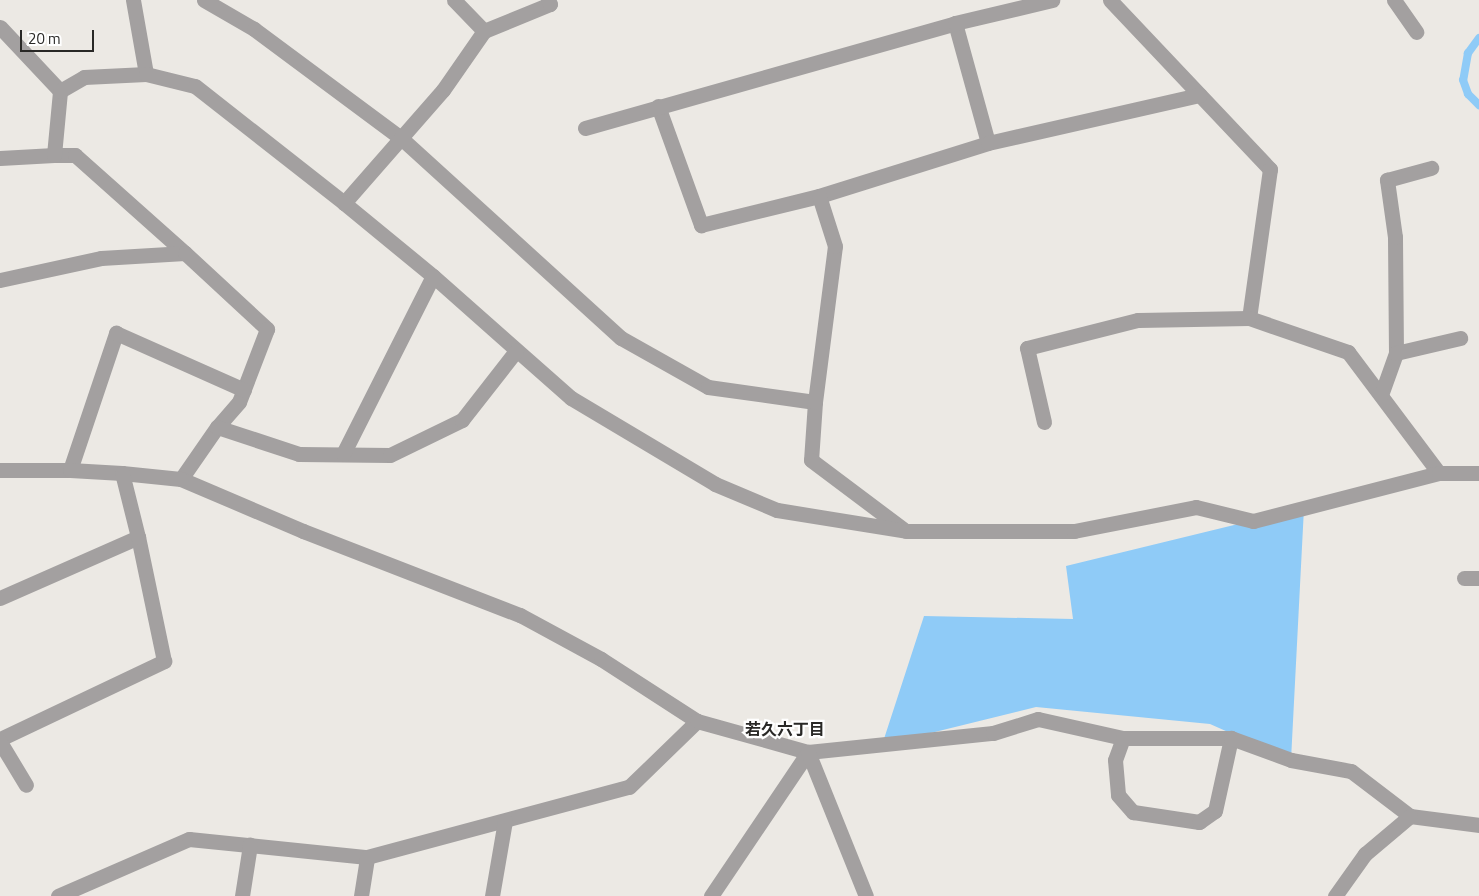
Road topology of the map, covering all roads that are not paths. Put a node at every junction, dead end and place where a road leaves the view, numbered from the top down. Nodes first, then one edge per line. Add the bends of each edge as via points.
1 (133, 0) edge
2 (204, 0) edge
3 (454, 0) edge
4 (548, 0) edge
5 (1052, 0) edge
6 (1110, 0) edge
7 (1394, 0) edge
8 (954, 23) junction
9 (0, 27) edge
10 (484, 31) junction
11 (1416, 32) dead end
12 (146, 74) junction
13 (60, 91) junction
14 (1200, 95) junction
15 (658, 106) junction
16 (585, 128) dead end
17 (401, 138) junction
18 (988, 143) junction
19 (54, 155) junction
20 (0, 158) edge
21 (1431, 168) dead end
22 (819, 196) junction
23 (344, 203) junction
24 (185, 253) junction
25 (433, 276) junction
26 (0, 280) edge
27 (1249, 318) junction
28 (1460, 338) dead end
29 (516, 351) junction
30 (1396, 353) junction
31 (244, 390) junction
32 (1381, 395) junction
33 (815, 402) junction
34 (1044, 422) dead end
35 (217, 427) junction
36 (342, 454) junction
37 (0, 470) edge
38 (70, 470) junction
39 (122, 473) junction
40 (1439, 473) junction
41 (1479, 473) edge
42 (181, 479) junction
43 (906, 531) junction
44 (138, 537) junction
45 (0, 598) edge
46 (697, 722) junction
47 (1123, 738) junction
48 (1231, 738) junction
49 (0, 740) edge
50 (808, 752) junction
51 (26, 785) dead end
52 (1410, 816) junction
53 (505, 820) junction
54 (1479, 825) edge
55 (250, 845) junction
56 (367, 857) junction
57 (58, 896) edge
58 (242, 896) edge
59 (361, 896) edge
60 (492, 896) edge
61 (711, 896) edge
62 (866, 896) edge
63 (1335, 896) edge

1 - 12 street
2 - 17 street via 254,29
3 - 10 street
4 - 10 street via 550,4
5 - 8 street
6 - 14 street
7 - 11 street
8 - 15 street
8 - 18 street
9 - 13 street
10 - 17 street via 443,90
12 - 13 street via 84,77
12 - 23 street via 195,86
13 - 19 street
14 - 18 street
14 - 27 street via 1270,170
15 - 16 street
15 - 22 street via 701,225
17 - 23 street
17 - 33 street via 621,338 708,387
18 - 22 street
19 - 20 street
19 - 24 street via 75,155
21 - 30 street via 1387,180 1395,237
22 - 33 street via 835,246
23 - 25 street
24 - 26 street via 101,258
24 - 31 street via 267,330
25 - 29 street
25 - 36 street
27 - 32 street via 1348,352
27 - 34 street via 1138,320 1027,348
28 - 30 street
29 - 36 street via 462,420 390,454
29 - 43 street via 571,398 715,484 777,510
30 - 32 street
31 - 35 street via 239,402
31 - 38 street via 116,334
32 - 40 street
33 - 43 street via 811,460
35 - 36 street via 299,454
35 - 42 street
37 - 38 street
38 - 39 street
39 - 42 street
39 - 44 street
40 - 41 street
40 - 43 street via 1253,521 1196,508 1074,531
42 - 46 street via 303,531 520,615 601,659
44 - 45 street
44 - 49 street via 164,661
46 - 50 street
46 - 53 street via 629,787
47 - 48 street
47 - 48 street via 1116,760 1118,795 1133,812 1199,822 1215,811
47 - 50 street via 1038,719 993,733
48 - 52 street via 1292,760 1351,771
49 - 51 street
50 - 61 street
50 - 62 street
52 - 54 street
52 - 63 street via 1365,854
53 - 56 street
53 - 60 street
55 - 56 street
55 - 57 street via 189,839
55 - 58 street
56 - 59 street

